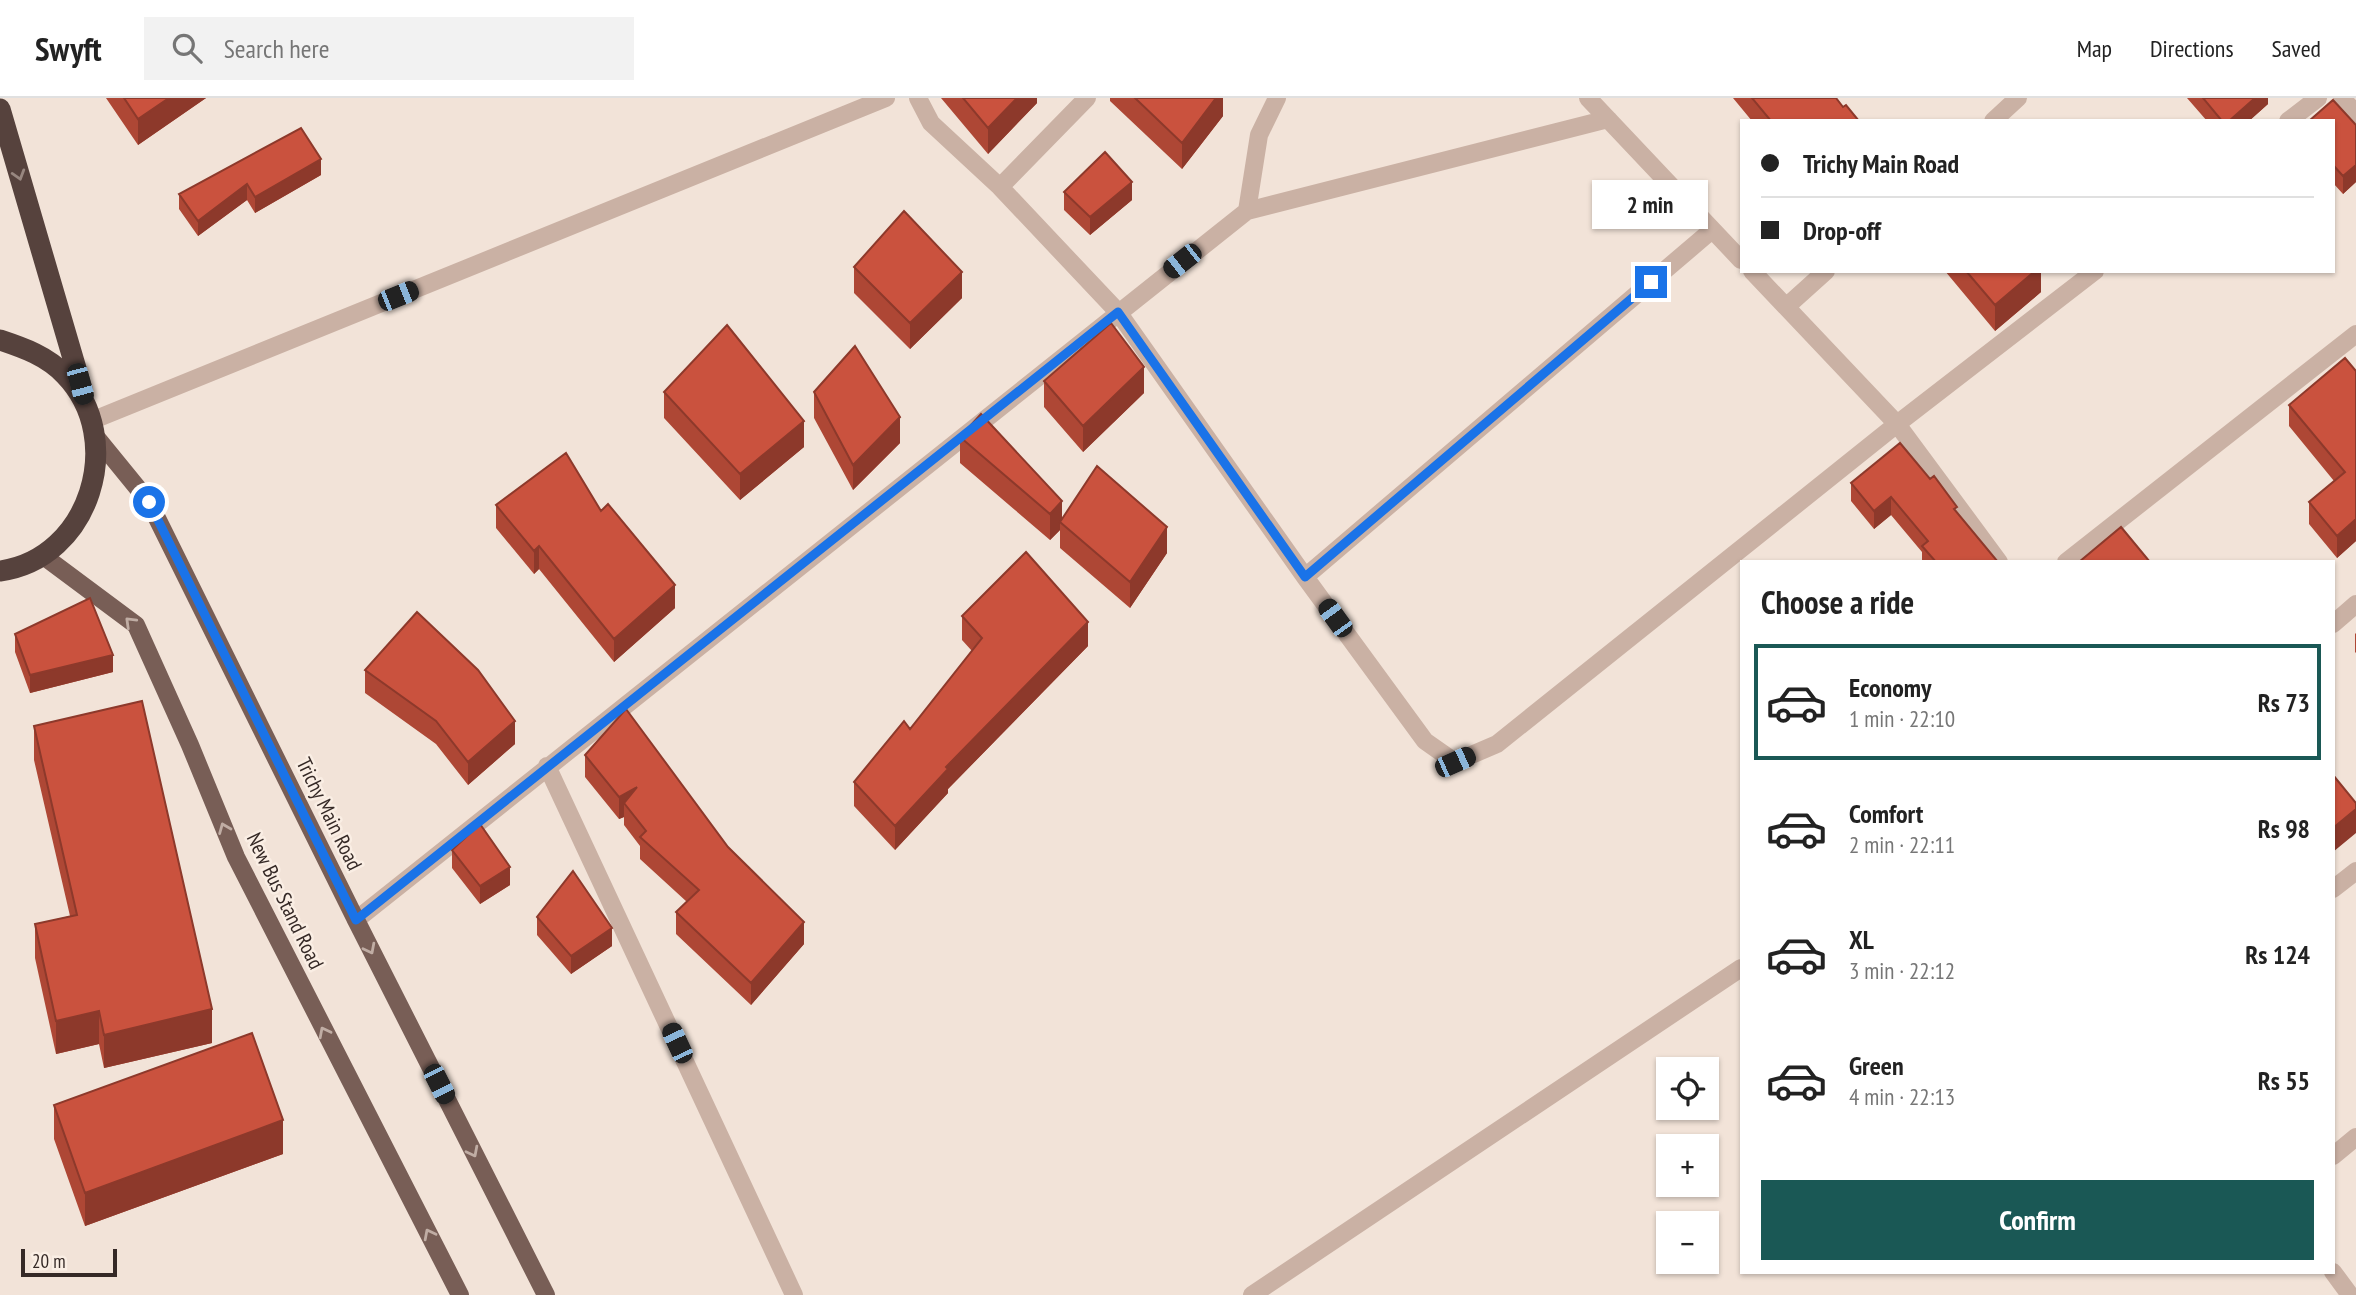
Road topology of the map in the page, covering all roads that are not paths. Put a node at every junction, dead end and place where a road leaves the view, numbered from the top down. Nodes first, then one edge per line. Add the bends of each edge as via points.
1 (886, 98) edge
2 (918, 98) edge
3 (1087, 98) edge
4 (1277, 98) edge
5 (1588, 98) edge
6 (2018, 98) edge
7 (2318, 98) edge
8 (2342, 98) edge
9 (0, 109) edge
10 (2356, 114) edge
11 (1995, 119) edge
12 (2291, 119) edge
13 (1608, 120) junction
14 (1000, 187) junction
15 (1247, 211) junction
16 (1712, 230) junction
17 (1740, 259) edge
18 (1754, 273) edge
19 (1824, 273) edge
20 (2092, 273) edge
21 (1786, 307) junction
22 (1118, 312) junction
23 (2356, 334) edge
24 (0, 340) edge
25 (91, 421) junction
26 (1898, 424) junction
27 (43, 555) junction
28 (1998, 560) edge
29 (2069, 560) edge
30 (4, 574) edge
31 (1305, 577) junction
32 (2356, 604) edge
33 (2335, 622) edge
34 (547, 766) junction
35 (2356, 870) edge
36 (2335, 888) edge
37 (356, 920) junction
38 (1740, 969) edge
39 (2356, 1137) edge
40 (2335, 1154) edge
41 (2334, 1274) edge
42 (460, 1295) edge
43 (546, 1295) edge
44 (794, 1295) edge
45 (1252, 1295) edge
46 (2350, 1295) edge

1 - 25 street
2 - 14 street via 932,123
3 - 14 street
4 - 15 street via 1259,135
5 - 13 street
6 - 11 street
7 - 12 street
8 - 10 street
9 -> 25 highway
13 - 15 street
13 - 16 street
14 - 22 street
15 - 22 street
16 - 17 street
16 - 31 street
18 - 21 street
19 - 21 street
20 - 26 street
21 - 26 street
22 - 31 street
22 - 34 street
23 - 29 street
24 - 25 highway via 36,352 66,375
25 - 27 highway via 96,471 87,504 68,533
25 - 37 main road, Trichy Main Road via 149,502
26 - 28 street
26 - 31 street via 1497,744 1455,762 1425,741
27 - 30 highway
42 -> 27 main road, New Bus Stand Road via 236,857 136,625
32 - 33 street
34 - 37 street
34 - 44 street
35 - 36 street
37 -> 43 main road, Trichy Main Road
38 - 45 street
39 - 40 street
41 - 46 street

